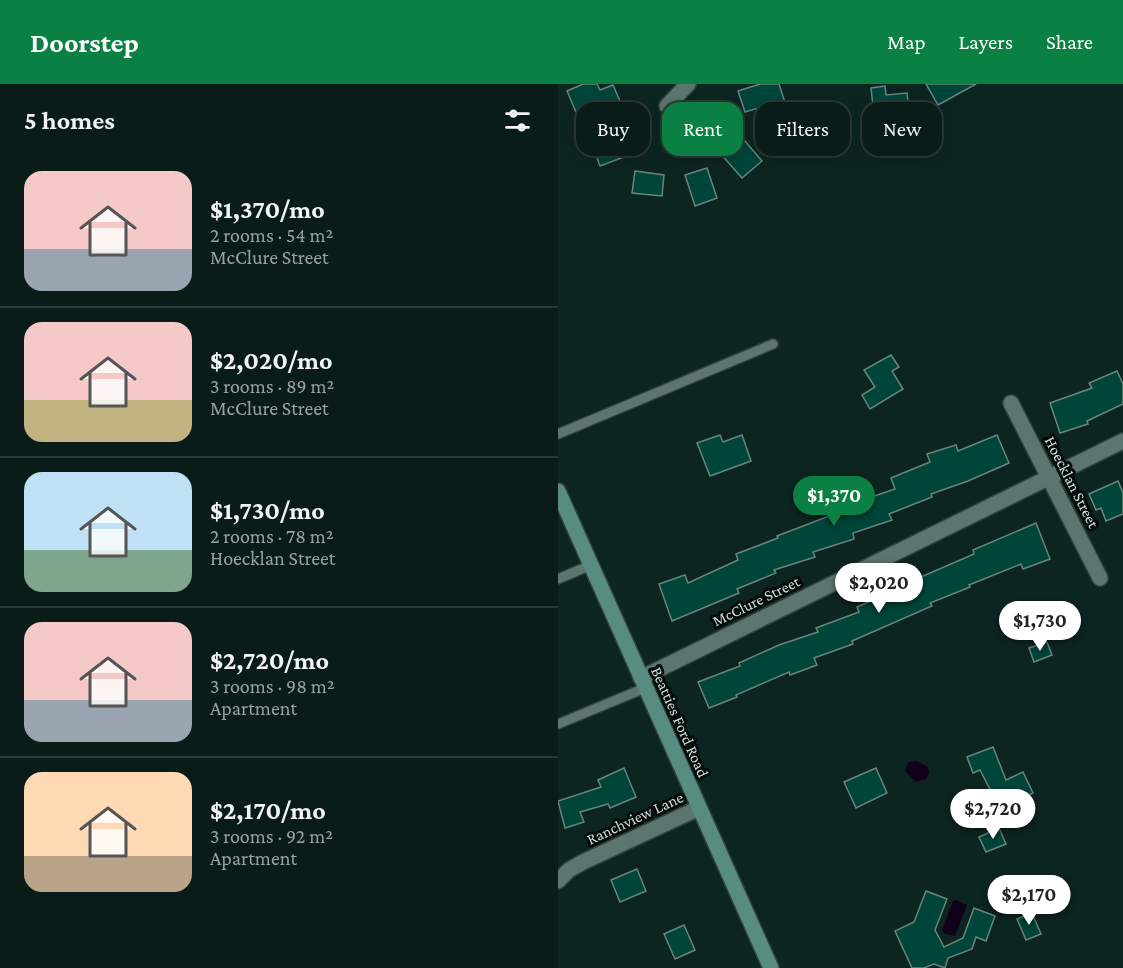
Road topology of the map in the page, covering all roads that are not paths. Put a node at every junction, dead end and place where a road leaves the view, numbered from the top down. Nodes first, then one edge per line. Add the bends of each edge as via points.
1 (688, 84) edge
2 (671, 102) edge
3 (773, 344) dead end
4 (1011, 403) dead end
5 (558, 434) edge
6 (1123, 441) edge
7 (1049, 477) junction
8 (558, 491) edge
9 (591, 565) junction
10 (1100, 578) dead end
11 (558, 579) edge
12 (643, 683) junction
13 (558, 724) edge
14 (699, 808) junction
15 (558, 881) edge
16 (771, 968) edge

1 - 2 street
3 - 5 lane
4 - 7 street, Hoecklan Street
6 - 7 street, McClure Street
7 - 10 street, Hoecklan Street
7 - 12 street, McClure Street
8 - 9 main road, Beatties Ford Road
9 - 11 lane
9 - 12 main road, Beatties Ford Road
12 - 13 lane
12 - 14 main road, Beatties Ford Road
14 - 15 street, Ranchview Lane via 583,862
14 - 16 main road, Beatties Ford Road

